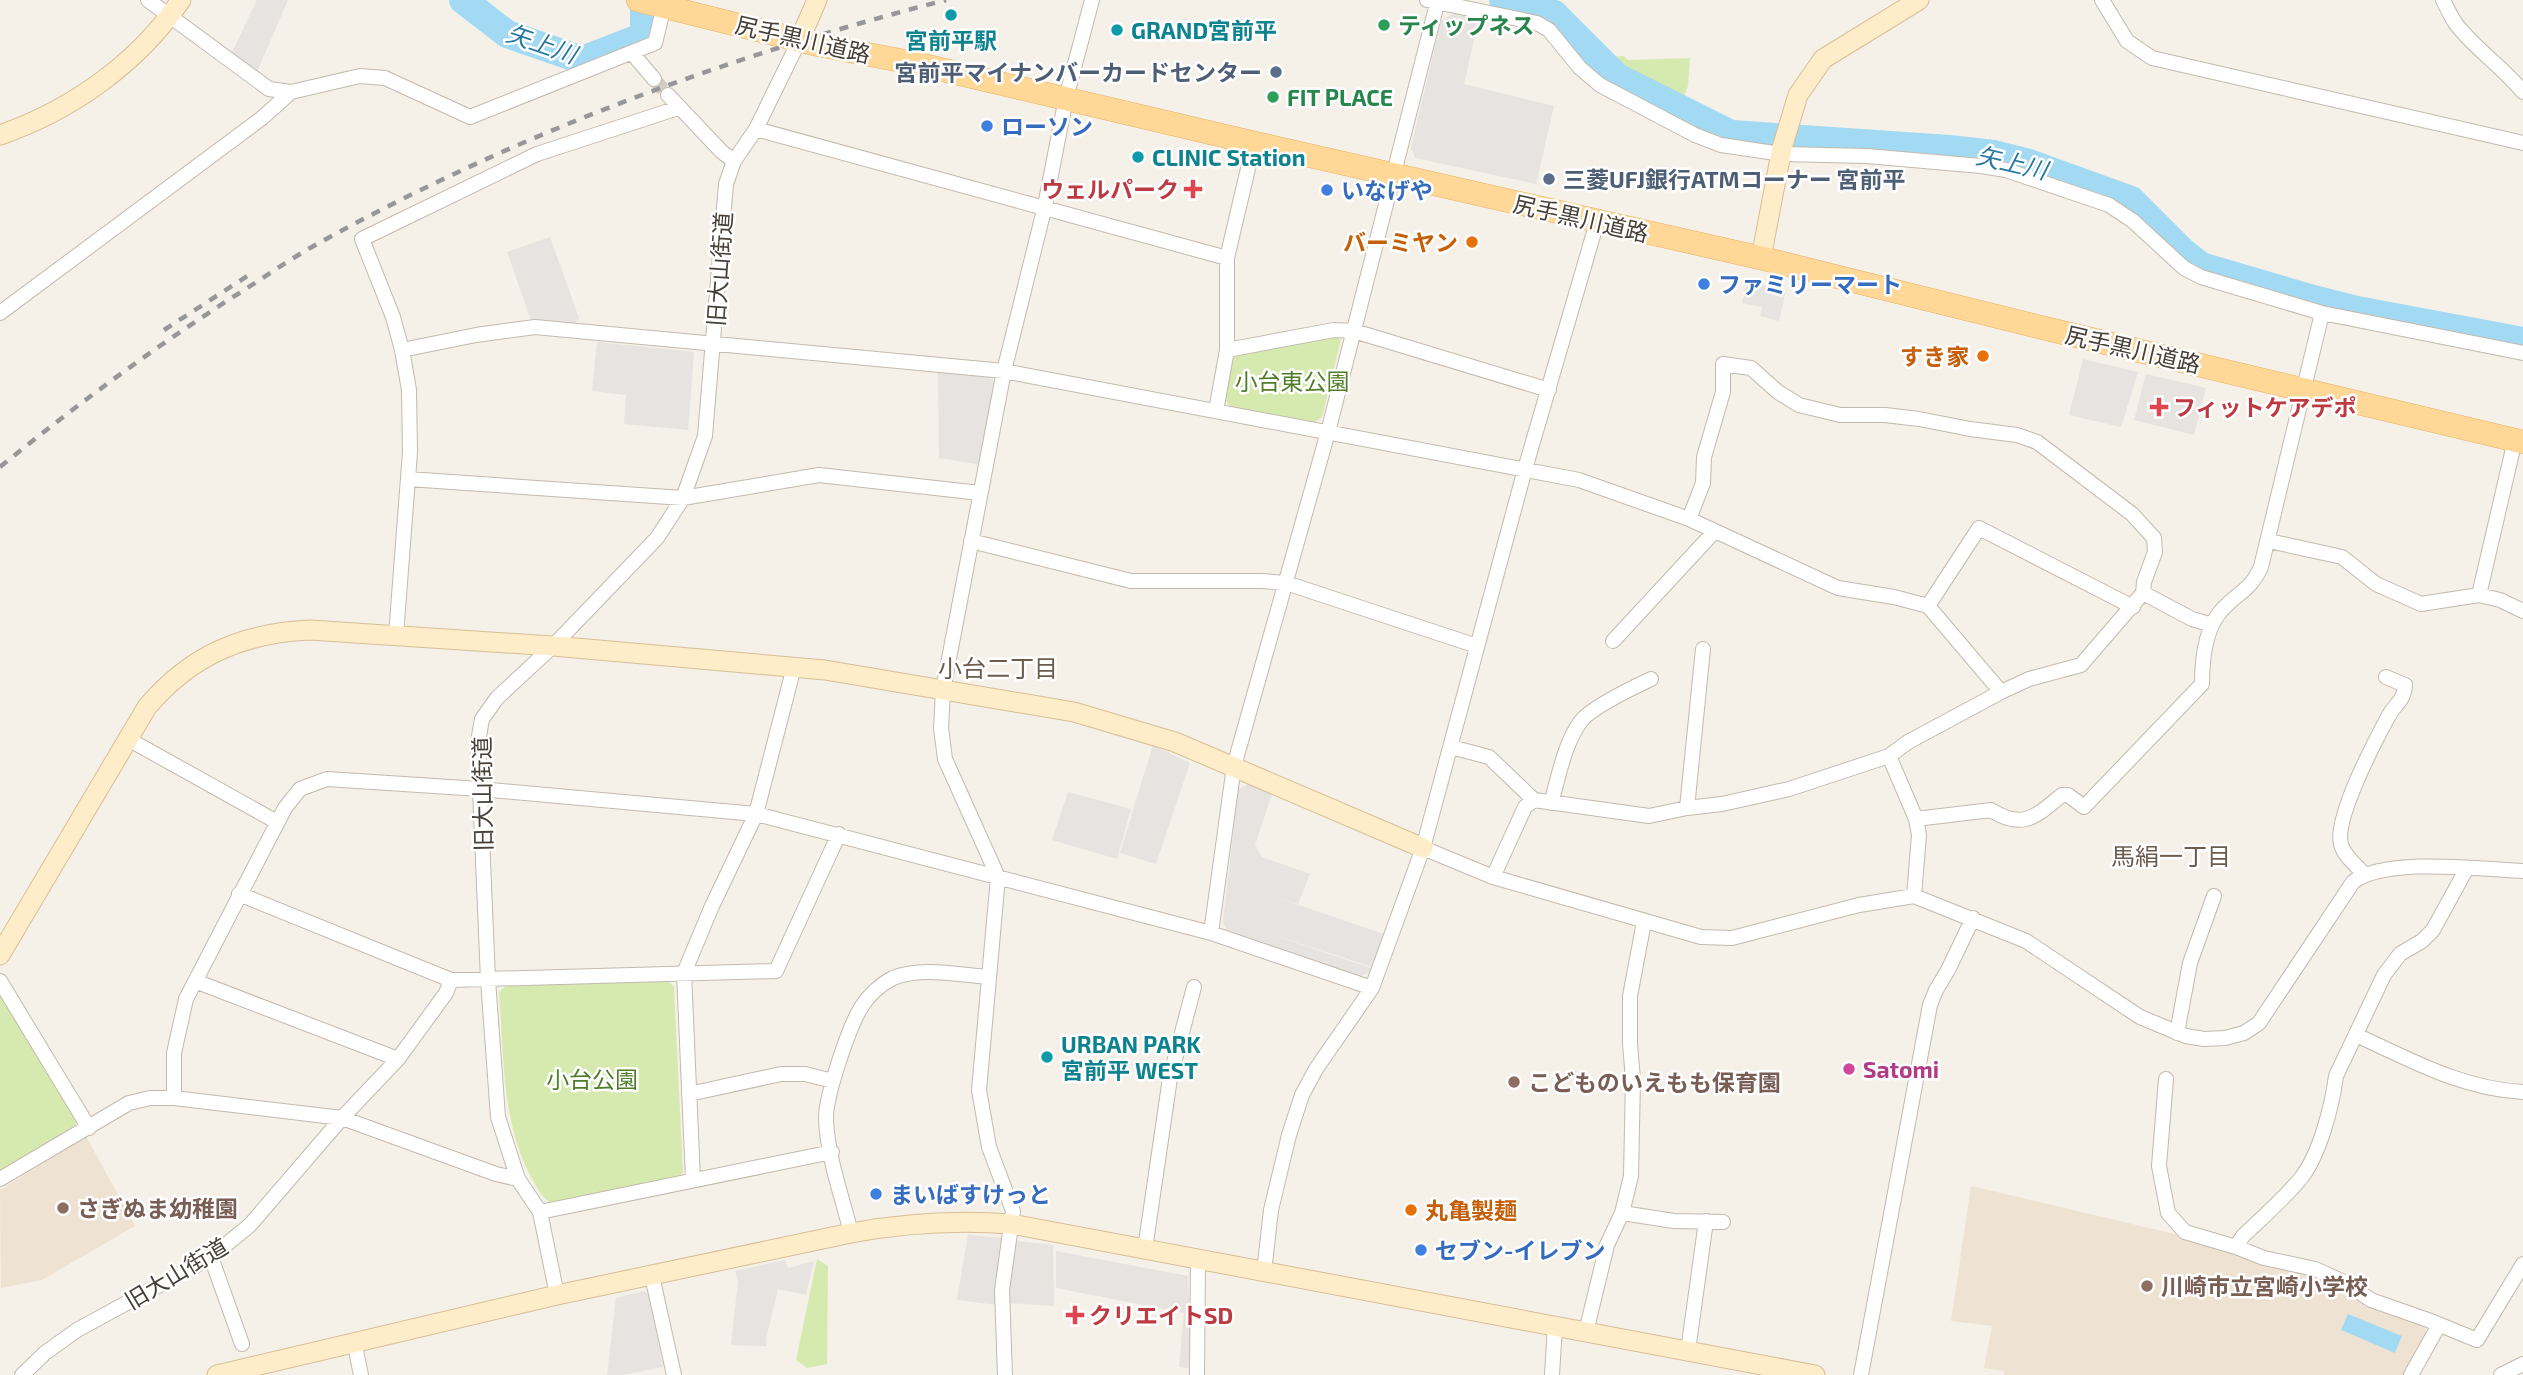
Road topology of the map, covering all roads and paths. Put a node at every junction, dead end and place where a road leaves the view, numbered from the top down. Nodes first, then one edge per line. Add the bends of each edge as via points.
1 (148, 0) edge
2 (181, 0) edge
3 (638, 0) edge
4 (817, 0) edge
5 (1091, 0) edge
6 (1919, 0) edge
7 (2102, 0) edge
8 (2443, 0) edge
9 (1434, 1) edge
10 (664, 4) edge
11 (169, 17) junction
12 (800, 38) junction
13 (632, 53) junction
14 (654, 79) tunnel mouth
15 (291, 92) junction
16 (2523, 92) edge
17 (668, 95) tunnel mouth
18 (1066, 97) junction
19 (678, 108) junction
20 (756, 129) junction
21 (0, 135) edge
22 (1254, 143) junction
23 (2523, 143) edge
24 (1784, 144) junction
25 (734, 161) junction
26 (1394, 176) junction
27 (1045, 206) junction
28 (1597, 222) junction
29 (1227, 258) junction
30 (1761, 258) junction
31 (0, 313) edge
32 (2322, 313) junction
33 (1354, 331) junction
34 (714, 344) junction
35 (402, 350) junction
36 (1227, 351) junction
37 (2523, 352) edge
38 (1004, 371) junction
39 (1549, 390) junction
40 (2303, 391) junction
41 (1216, 411) junction
42 (1328, 432) junction
43 (2519, 441) edge
44 (1525, 469) junction
45 (408, 479) junction
46 (979, 493) junction
47 (683, 498) junction
48 (1689, 519) junction
49 (1714, 532) junction
50 (971, 541) junction
51 (2269, 541) junction
52 (1286, 583) junction
53 (2143, 593) junction
54 (2479, 595) junction
55 (1928, 606) junction
56 (2133, 607) junction
57 (2523, 611) edge
58 (2212, 625) junction
59 (396, 635) junction
60 (1613, 641) dead end
61 (553, 646) junction
62 (1477, 646) junction
63 (1703, 649) dead end
64 (794, 667) junction
65 (2386, 677) dead end
66 (1651, 679) dead end
67 (943, 690) junction
68 (2001, 692) junction
69 (128, 739) junction
70 (1451, 747) junction
71 (1889, 756) junction
72 (1234, 766) junction
73 (480, 789) junction
74 (1534, 800) junction
75 (1551, 803) junction
76 (1687, 808) junction
77 (756, 814) junction
78 (1916, 819) junction
79 (277, 822) junction
80 (839, 834) junction
81 (1423, 848) junction
82 (2467, 868) junction
83 (2523, 871) edge
84 (2364, 874) junction
85 (998, 877) junction
86 (1493, 877) junction
87 (239, 894) junction
88 (1914, 896) junction
89 (2214, 896) dead end
90 (1973, 918) junction
91 (1644, 922) junction
92 (1211, 933) junction
93 (0, 955) edge
94 (684, 973) junction
95 (989, 977) junction
96 (452, 980) junction
97 (488, 980) junction
98 (0, 981) edge
99 (195, 981) junction
100 (1194, 988) dead end
101 (1373, 988) junction
102 (2178, 1033) junction
103 (2356, 1035) junction
104 (398, 1059) junction
105 (2166, 1079) dead end
106 (833, 1081) junction
107 (2523, 1092) edge
108 (689, 1094) junction
109 (174, 1098) junction
110 (342, 1118) junction
111 (89, 1128) junction
112 (832, 1152) junction
113 (0, 1179) edge
114 (518, 1179) junction
115 (693, 1180) junction
116 (540, 1212) junction
117 (1622, 1213) junction
118 (1706, 1221) junction
119 (1723, 1222) dead end
120 (1011, 1224) junction
121 (851, 1233) junction
122 (2236, 1247) junction
123 (1145, 1250) junction
124 (211, 1257) junction
125 (1198, 1261) junction
126 (2523, 1264) edge
127 (1264, 1272) junction
128 (652, 1276) junction
129 (557, 1296) junction
130 (2439, 1325) junction
131 (1555, 1326) junction
132 (1586, 1332) junction
133 (354, 1341) junction
134 (243, 1344) dead end
135 (1688, 1351) junction
136 (2523, 1364) edge
137 (259, 1370) edge
138 (1788, 1373) edge
139 (22, 1375) edge
140 (217, 1375) edge
141 (361, 1375) edge
142 (674, 1375) edge
143 (1005, 1375) edge
144 (1197, 1375) edge
145 (1552, 1375) edge
146 (1815, 1375) edge
147 (1861, 1375) edge
148 (2411, 1375) edge
149 (2501, 1375) edge

1 - 11 street
2 - 11 street
3 - 10 main road, 尻手黒川道路
4 - 12 street, 旧大山街道
5 - 18 street
6 - 24 street via 1823,59 1798,95
7 - 23 street via 2127,41 2152,58
8 - 16 street via 2468,38
9 - 24 street via 1537,23 1600,85 1721,145
9 - 26 street
10 - 12 main road, 尻手黒川道路
10 - 13 street via 655,43
11 - 15 street via 269,89
11 - 21 street via 109,77 57,111
12 - 18 main road, 尻手黒川道路
12 - 20 street, 旧大山街道
13 - 14 street
13 - 15 street via 470,117 385,78 360,76
15 - 31 street
17 - 19 street
18 - 22 main road, 尻手黒川道路
18 - 27 street
19 - 25 street
19 - 35 street via 537,154 362,239
20 - 25 street, 旧大山街道
20 - 27 street
22 - 26 main road, 尻手黒川道路
22 - 29 street
24 - 30 street
24 - 32 street via 2006,170 2109,205 2201,277
25 - 34 street, 旧大山街道 via 726,184
26 - 28 main road, 尻手黒川道路
26 - 33 street
27 - 29 street
27 - 38 street
28 - 30 main road, 尻手黒川道路
28 - 39 street
29 - 36 street
30 - 40 main road, 尻手黒川道路
32 - 37 street
32 - 40 street
33 - 36 street via 1334,330
33 - 39 street
33 - 42 street
34 - 35 street via 535,327
34 - 38 street
34 - 47 street, 旧大山街道 via 705,436
35 - 45 street via 409,390
36 - 41 street
38 - 41 street
38 - 46 street
39 - 44 street
40 - 43 main road, 尻手黒川道路
40 - 51 street
41 - 42 street
42 - 44 street
42 - 52 street
43 - 54 street
44 - 48 street via 1579,480
44 - 62 street
45 - 47 street
45 - 59 street
46 - 47 street via 819,475
46 - 50 street
47 - 61 street, 旧大山街道 via 657,538
48 - 49 street
48 - 53 street via 1703,483 1704,457 1723,393 1723,364 1751,368 1800,405 1840,415 1919,419 2037,442 2132,514 2154,538 2155,552
49 - 55 street via 1838,588
49 - 60 street
50 - 52 street via 1131,581
50 - 67 street
51 - 54 street via 2342,557 2376,584 2421,604
51 - 58 street via 2254,582 2221,610
52 - 62 street
52 - 72 street
53 - 56 street
53 - 58 street
54 - 57 street
55 - 56 street via 1979,528
55 - 68 street
56 - 68 street via 2081,665
58 - 78 street via 2202,662 2202,684 2084,807 2062,795 2024,821 1992,810
59 - 61 street
59 - 69 street via 310,630 277,631 247,639 199,661 165,685
61 - 64 street
61 - 73 street, 旧大山街道 via 514,680 482,719
62 - 70 street
63 - 76 street
64 - 67 street
64 - 77 street
65 - 84 street via 2405,685 2404,697 2390,713 2361,769 2339,833 2341,847
66 - 75 street via 1583,719 1569,741
67 - 72 street via 1074,712 1175,742
67 - 85 street via 945,759
68 - 71 street
69 - 79 street
69 - 93 street
70 - 74 street via 1489,757
70 - 81 street
71 - 76 street via 1789,789
71 - 78 street
72 - 81 street
72 - 92 street
73 - 77 street
73 - 79 street via 327,779 300,789
73 - 97 street, 旧大山街道
74 - 75 street
74 - 86 street via 1525,807
75 - 76 street via 1649,816
77 - 80 street
77 - 94 street
78 - 88 street
79 - 87 street
80 - 85 street
80 - 94 street via 776,971
81 - 86 street
81 - 101 street
82 - 83 street
82 - 84 street via 2389,868
82 - 103 street via 2433,930 2400,954 2384,975
84 - 102 street via 2353,883 2259,1023 2225,1038
85 - 92 street
85 - 95 street
86 - 91 street
87 - 96 street
87 - 99 street
88 - 90 street
88 - 91 street via 1858,905 1732,938 1701,937
89 - 102 street via 2190,963
90 - 102 street via 2026,941 2140,1017
90 - 147 street via 1930,1005
91 - 117 street via 1630,996 1631,1176
92 - 101 street
94 - 97 street
94 - 108 street
95 - 106 street via 918,973 894,978 876,989 861,1007
95 - 120 street via 979,1090 989,1147 1013,1211
96 - 97 street
96 - 104 street, 旧大山街道
97 - 114 street, 旧大山街道 via 498,1117
98 - 111 street
99 - 104 street
99 - 109 street via 186,999 174,1053
100 - 123 street via 1170,1078
101 - 127 street via 1302,1095 1271,1210
103 - 107 street via 2468,1084
103 - 122 street via 2336,1076 2319,1142 2302,1177
104 - 110 street, 旧大山街道
105 - 122 street via 2159,1166 2168,1213 2185,1233
106 - 108 street via 781,1074
106 - 112 street via 826,1120
108 - 115 street
109 - 110 street
109 - 111 street via 128,1103
110 - 114 street
110 - 124 street, 旧大山街道 via 250,1225
111 - 113 street
112 - 115 street
112 - 121 street
114 - 116 street, 旧大山街道
115 - 116 street
116 - 129 street
117 - 118 street
117 - 132 street via 1607,1245
118 - 119 street
118 - 135 street
120 - 121 street via 911,1223
120 - 123 street
120 - 143 street via 1002,1290
121 - 128 street
122 - 130 street via 2315,1269 2371,1300
123 - 125 street
124 - 134 street
124 - 139 street, 旧大山街道 via 77,1330
125 - 127 street
125 - 144 street
126 - 130 street via 2477,1340
127 - 131 street
128 - 129 street
128 - 142 street
129 - 133 street
130 - 148 street
131 - 132 street
131 - 145 street
132 - 135 street
133 - 137 street
133 - 141 street
135 - 138 street
136 - 149 street
137 - 140 street
138 - 146 street

